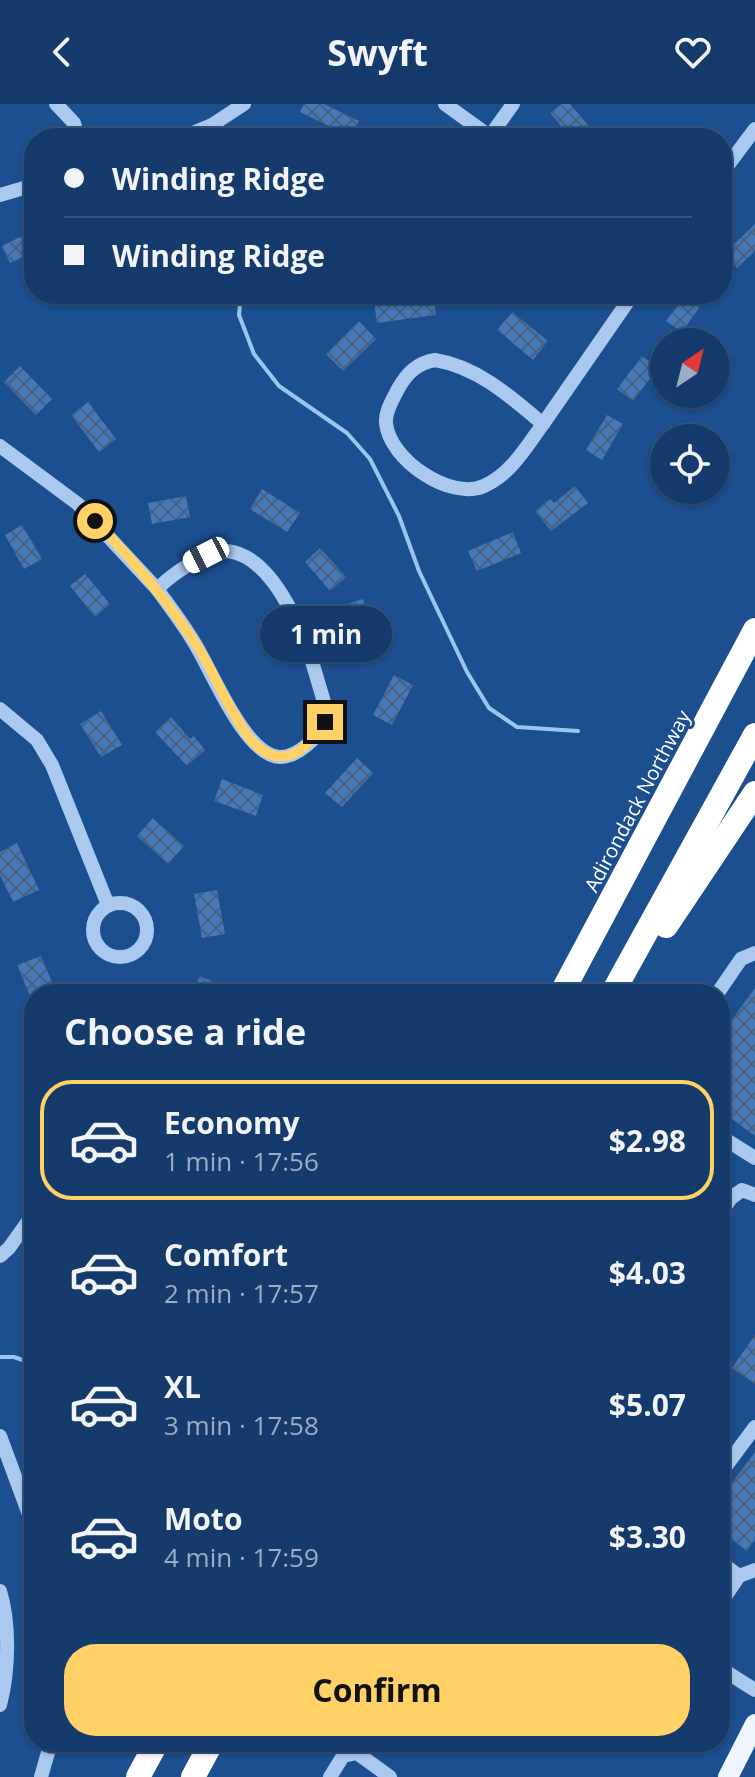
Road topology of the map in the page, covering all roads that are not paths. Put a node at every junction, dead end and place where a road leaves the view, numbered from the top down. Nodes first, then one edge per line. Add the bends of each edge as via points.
1 (56, 104) edge
2 (244, 104) edge
3 (445, 104) edge
4 (513, 104) edge
5 (75, 128) edge
6 (205, 128) edge
7 (478, 128) edge
8 (497, 128) edge
9 (755, 129) edge
10 (732, 160) edge
11 (24, 188) edge
12 (0, 195) edge
13 (626, 304) edge
14 (543, 424) junction
15 (0, 446) edge
16 (157, 589) junction
17 (755, 630) edge
18 (0, 709) edge
19 (755, 735) edge
20 (755, 793) edge
21 (108, 905) dead end
22 (755, 953) edge
23 (566, 984) edge
24 (618, 984) edge
25 (627, 984) edge
26 (724, 984) edge
27 (730, 1142) edge
28 (755, 1158) edge
29 (755, 1195) edge
30 (730, 1199) edge
31 (24, 1226) edge
32 (0, 1256) edge
33 (755, 1427) edge
34 (0, 1436) edge
35 (730, 1461) edge
36 (24, 1501) edge
37 (730, 1569) edge
38 (755, 1570) edge
39 (739, 1576) junction
40 (730, 1589) edge
41 (0, 1591) edge
42 (730, 1674) edge
43 (755, 1690) edge
44 (0, 1705) edge
45 (755, 1724) edge
46 (48, 1752) edge
47 (152, 1752) edge
48 (207, 1752) edge
49 (41, 1777) edge
50 (138, 1777) edge
51 (193, 1777) edge
52 (330, 1777) edge
53 (390, 1777) edge
54 (728, 1777) edge

1 - 5 street
2 - 6 street
3 - 7 street
4 - 8 street
9 - 10 street
11 - 12 street
13 - 14 street
14 - 14 street via 483,378 435,360 414,367 400,385 386,424 391,441 425,475 470,489 504,472
15 - 16 street via 78,504
16 - 16 street via 251,741 282,757 312,741 325,722 313,660 299,625 265,573 227,551 177,570
17 - 23 highway, Adirondack Northway
18 - 21 street via 37,740 52,765
19 - 24 highway
20 - 25 highway
22 - 26 street via 741,959
27 - 28 street
29 - 30 street via 742,1190
31 - 32 street
33 - 35 street
34 - 36 street
37 - 39 street
38 - 39 street
39 - 40 street
41 - 44 street via 6,1633
42 - 43 street
45 - 54 main road
46 - 49 street
47 - 50 highway
48 - 51 highway
52 - 53 street via 343,1756 357,1753

